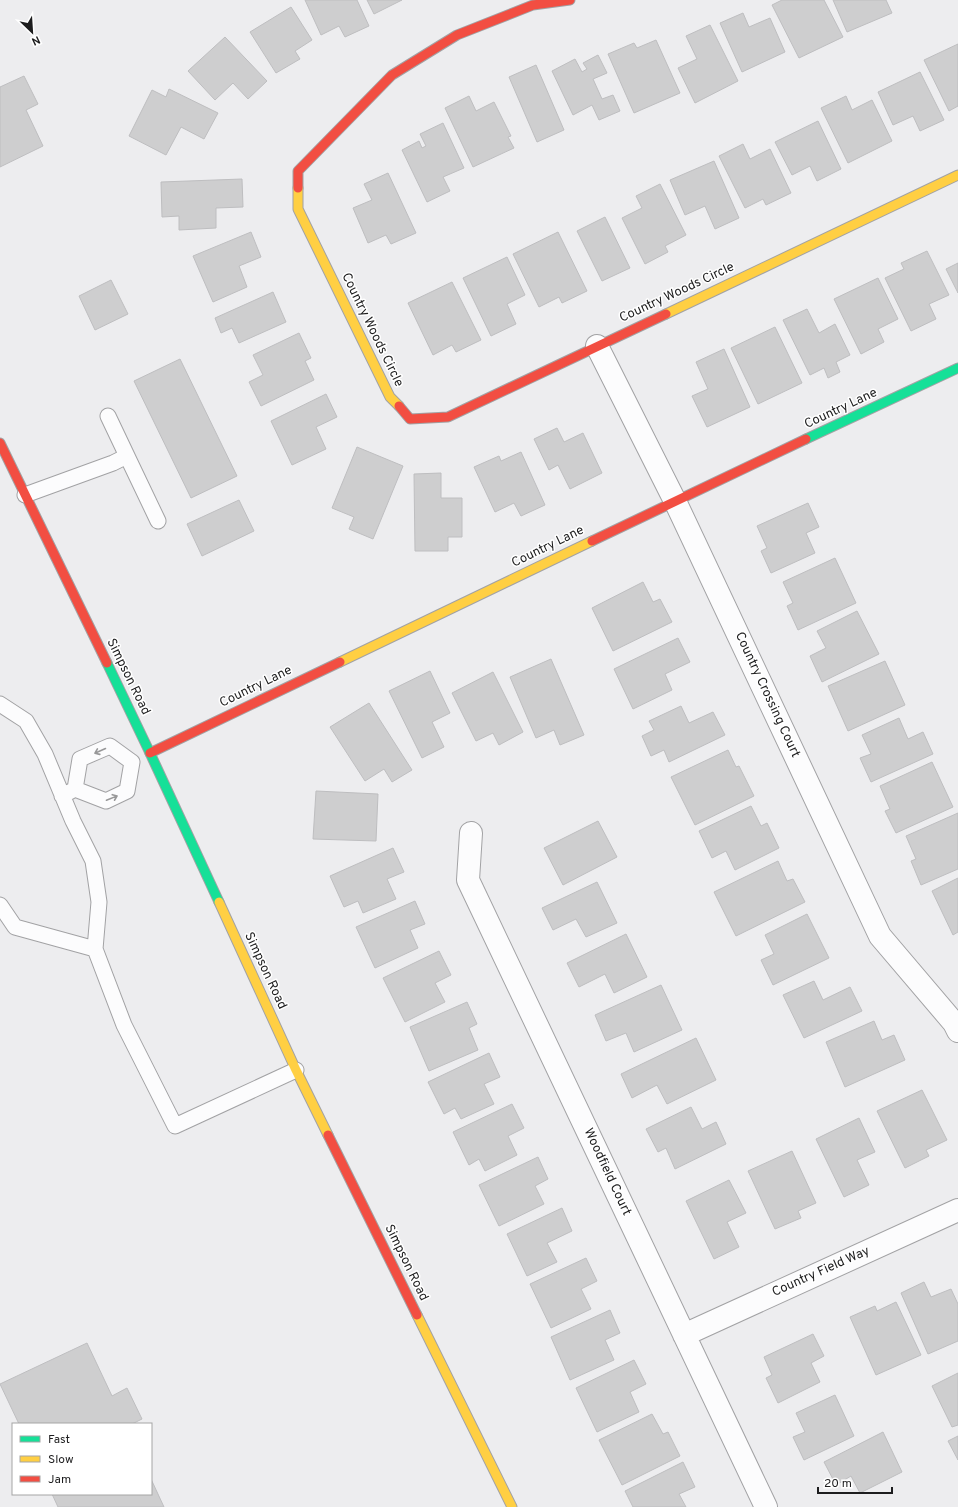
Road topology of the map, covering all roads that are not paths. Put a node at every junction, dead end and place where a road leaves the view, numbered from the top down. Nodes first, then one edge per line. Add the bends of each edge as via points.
1 (570, 0) edge
2 (958, 175) edge
3 (597, 346) junction
4 (958, 368) edge
5 (108, 416) dead end
6 (0, 443) edge
7 (127, 456) junction
8 (25, 495) junction
9 (675, 501) junction
10 (158, 521) dead end
11 (0, 704) edge
12 (150, 753) junction
13 (132, 762) junction
14 (75, 789) junction
15 (62, 796) junction
16 (471, 833) dead end
17 (0, 905) edge
18 (95, 949) junction
19 (958, 1031) edge
20 (296, 1070) junction
21 (958, 1210) edge
22 (684, 1335) junction
23 (512, 1507) edge
24 (766, 1507) edge

1 - 3 street, Country Woods Circle via 533,5 457,35 392,75 298,171 298,210 390,397 410,419 448,417
2 - 3 street, Country Woods Circle
3 - 9 street, Country Crossing Court
4 - 9 street, Country Lane
5 - 7 lane
6 - 8 street, Simpson Road
7 - 8 lane
7 - 10 lane
8 - 12 street, Simpson Road
9 - 12 street, Country Lane
9 - 19 street, Country Crossing Court via 880,936
11 - 15 lane via 26,721 45,754
12 - 13 lane
12 - 20 street, Simpson Road
14 -> 13 lane via 106,801 127,792
13 -> 14 lane via 110,746 80,759
14 - 15 lane
15 - 18 lane via 93,862 99,902
16 - 22 street, Woodfield Court via 468,880
17 - 18 lane via 15,927
18 - 20 lane via 124,1025 175,1126
20 - 23 street, Simpson Road
21 - 22 street, Country Field Way
22 - 24 street, Woodfield Court

